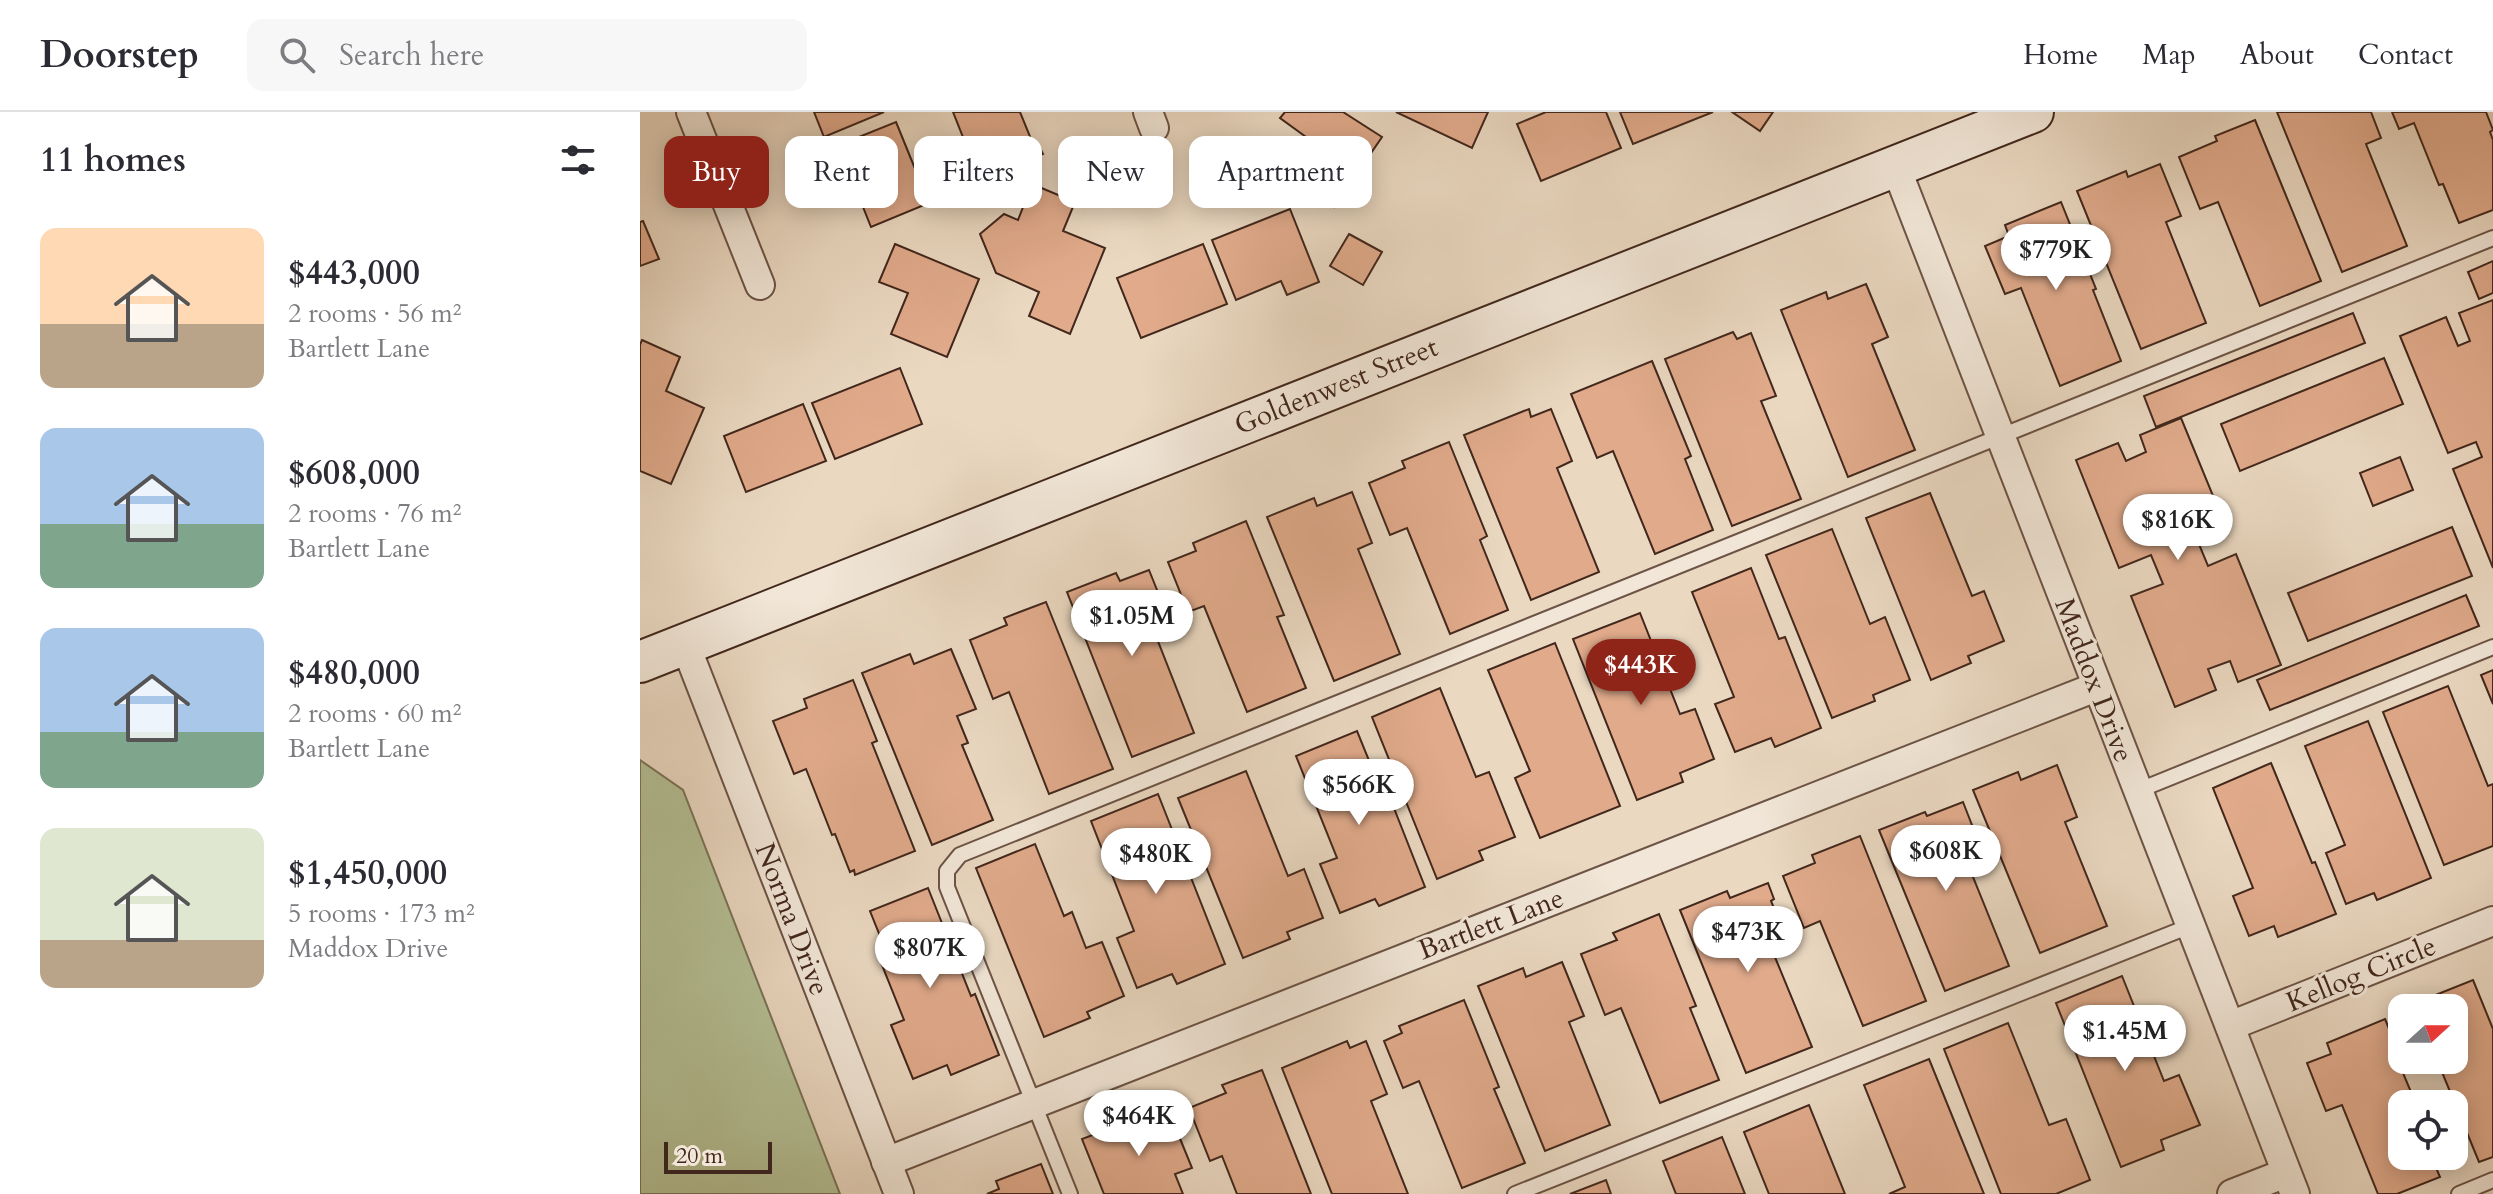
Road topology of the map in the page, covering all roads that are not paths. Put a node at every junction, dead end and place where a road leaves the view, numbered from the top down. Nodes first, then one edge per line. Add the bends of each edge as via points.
1 (691, 112) edge
2 (2033, 112) edge
3 (1895, 165) junction
4 (2493, 238) edge
5 (760, 285) dead end
6 (2000, 438) junction
7 (685, 644) junction
8 (2493, 647) edge
9 (640, 662) edge
10 (2096, 687) junction
11 (2137, 791) junction
12 (2493, 921) edge
13 (2190, 926) junction
14 (2230, 1026) junction
15 (1033, 1104) junction
16 (886, 1162) junction
17 (2493, 1180) edge
18 (2291, 1183) edge
19 (899, 1194) edge
20 (1070, 1194) edge
21 (1515, 1194) edge
22 (2232, 1194) edge
23 (2459, 1194) edge

1 - 5 street
2 - 3 main road, Goldenwest Street
3 - 6 street, Maddox Drive
3 - 7 main road, Goldenwest Street
4 - 6 lane
6 - 10 street, Maddox Drive
6 - 15 lane via 960,855 947,871 947,887
7 - 9 main road, Goldenwest Street
7 - 16 street, Norma Drive
8 - 11 lane
10 - 11 street, Maddox Drive
10 - 15 street, Bartlett Lane
11 - 13 street, Maddox Drive
12 - 14 street, Kellog Circle
13 - 14 street, Maddox Drive
13 - 21 lane
14 - 18 street, Maddox Drive
15 - 16 street, Bartlett Lane
15 - 20 lane
16 - 19 street, Norma Drive
17 - 23 lane
18 - 22 street

